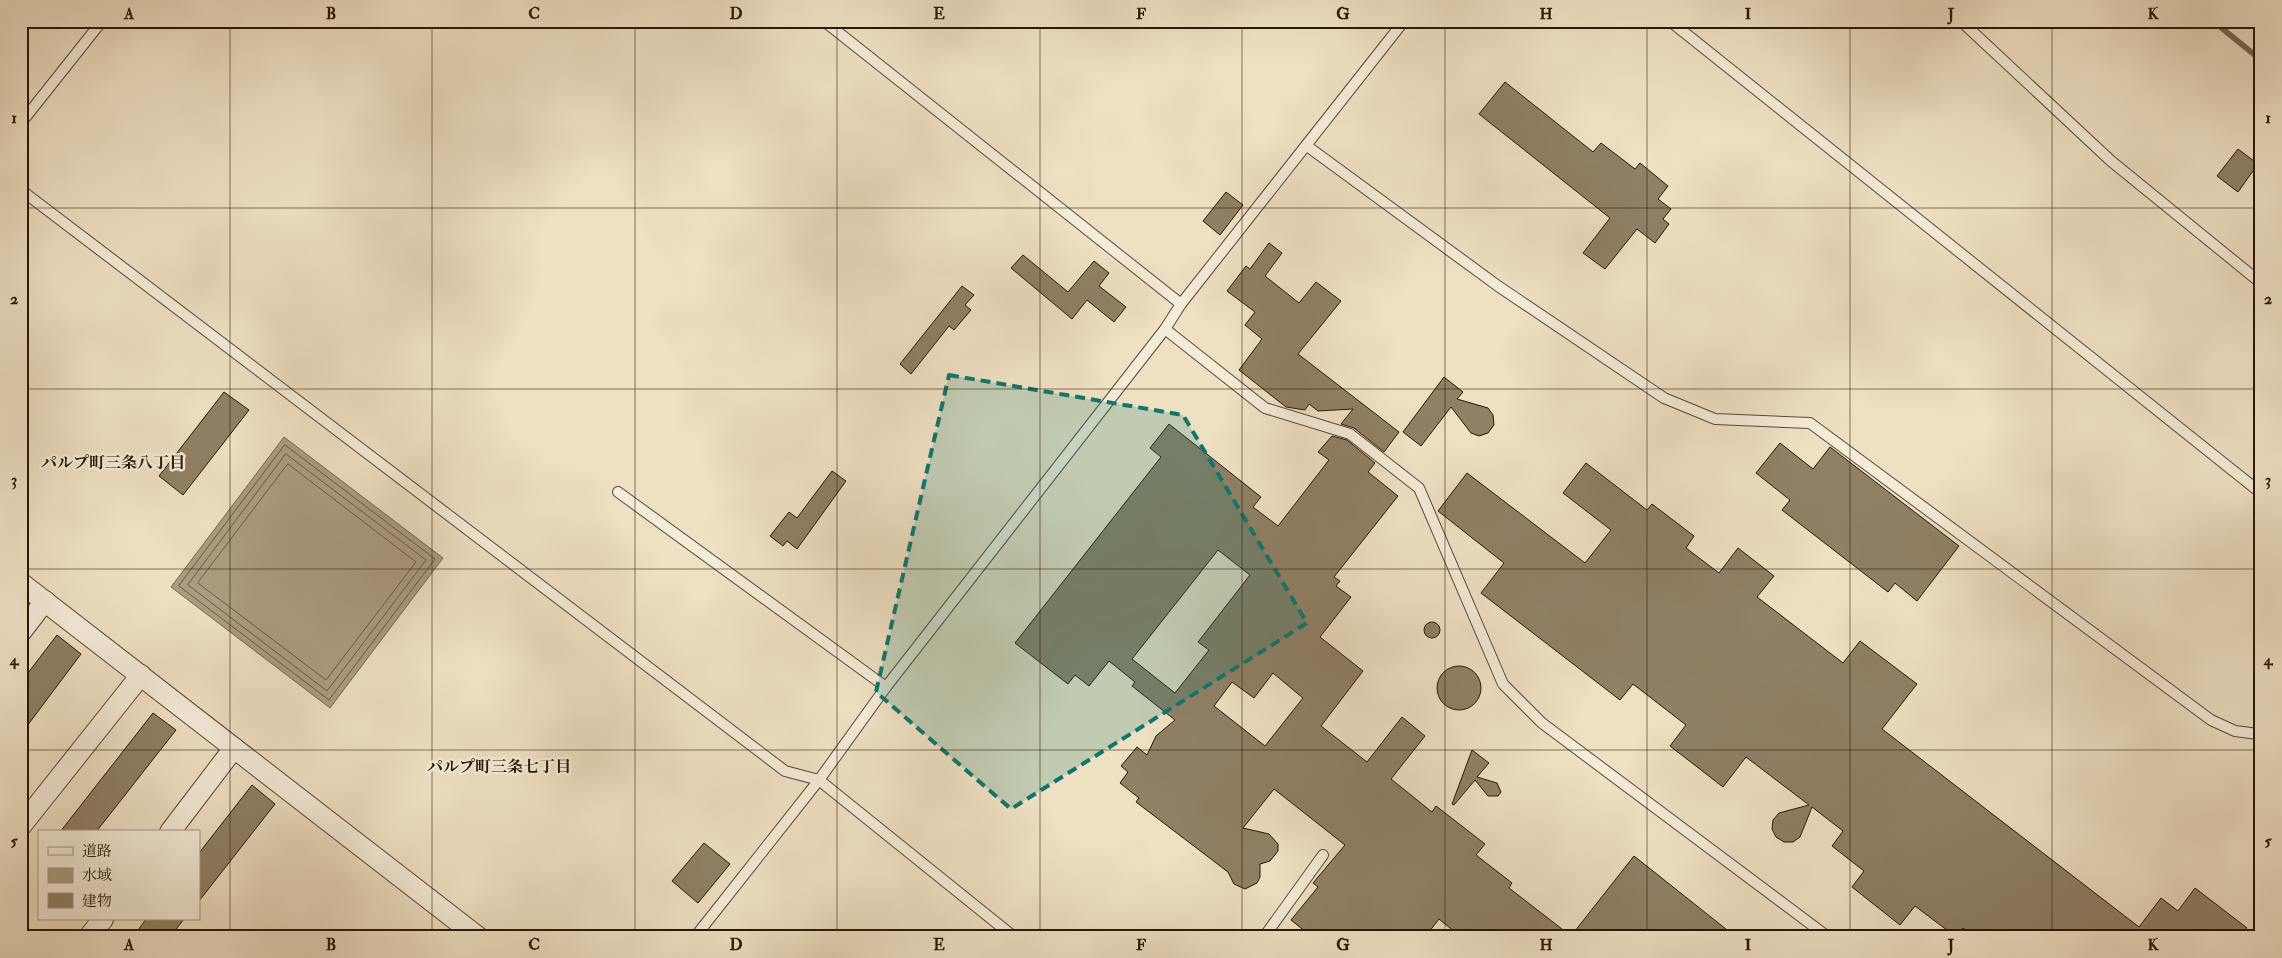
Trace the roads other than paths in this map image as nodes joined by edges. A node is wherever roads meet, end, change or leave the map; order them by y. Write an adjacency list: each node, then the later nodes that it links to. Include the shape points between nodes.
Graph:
1 (102, 21): 6 (lane)
2 (824, 21): 10 (lane)
3 (1404, 21): 7 (lane)
4 (1670, 21): 13 (lane)
5 (1961, 21): 9 (lane, via 2111,161)
6 (21, 123)
7 (1307, 146): 10 (lane); 19 (lane, via 1498,286 1664,398 1716,419 1810,423 2211,720 2235,731)
8 (21, 190): 21 (lane, via 785,771)
9 (2261, 283)
10 (1181, 304): 11 (lane)
11 (1165, 329): 18 (lane); 31 (lane, via 1265,408 1350,434 1419,488 1503,684 1542,724)
12 (618, 492): 18 (lane)
13 (2261, 493)
14 (21, 583): 15 (street)
15 (45, 601): 16 (street); 17 (street)
16 (21, 632)
17 (141, 675): 20 (street); 22 (street)
18 (886, 687): 21 (lane)
19 (2261, 732)
20 (234, 748): 23 (street); 28 (street)
21 (818, 780): 29 (lane); 30 (lane)
22 (21, 826)
23 (172, 830)
24 (1323, 854): 26 (lane)
25 (102, 920): 27 (street)
26 (1265, 936)
27 (89, 937)
28 (478, 937)
29 (695, 937)
30 (1014, 937)
31 (1828, 937)

